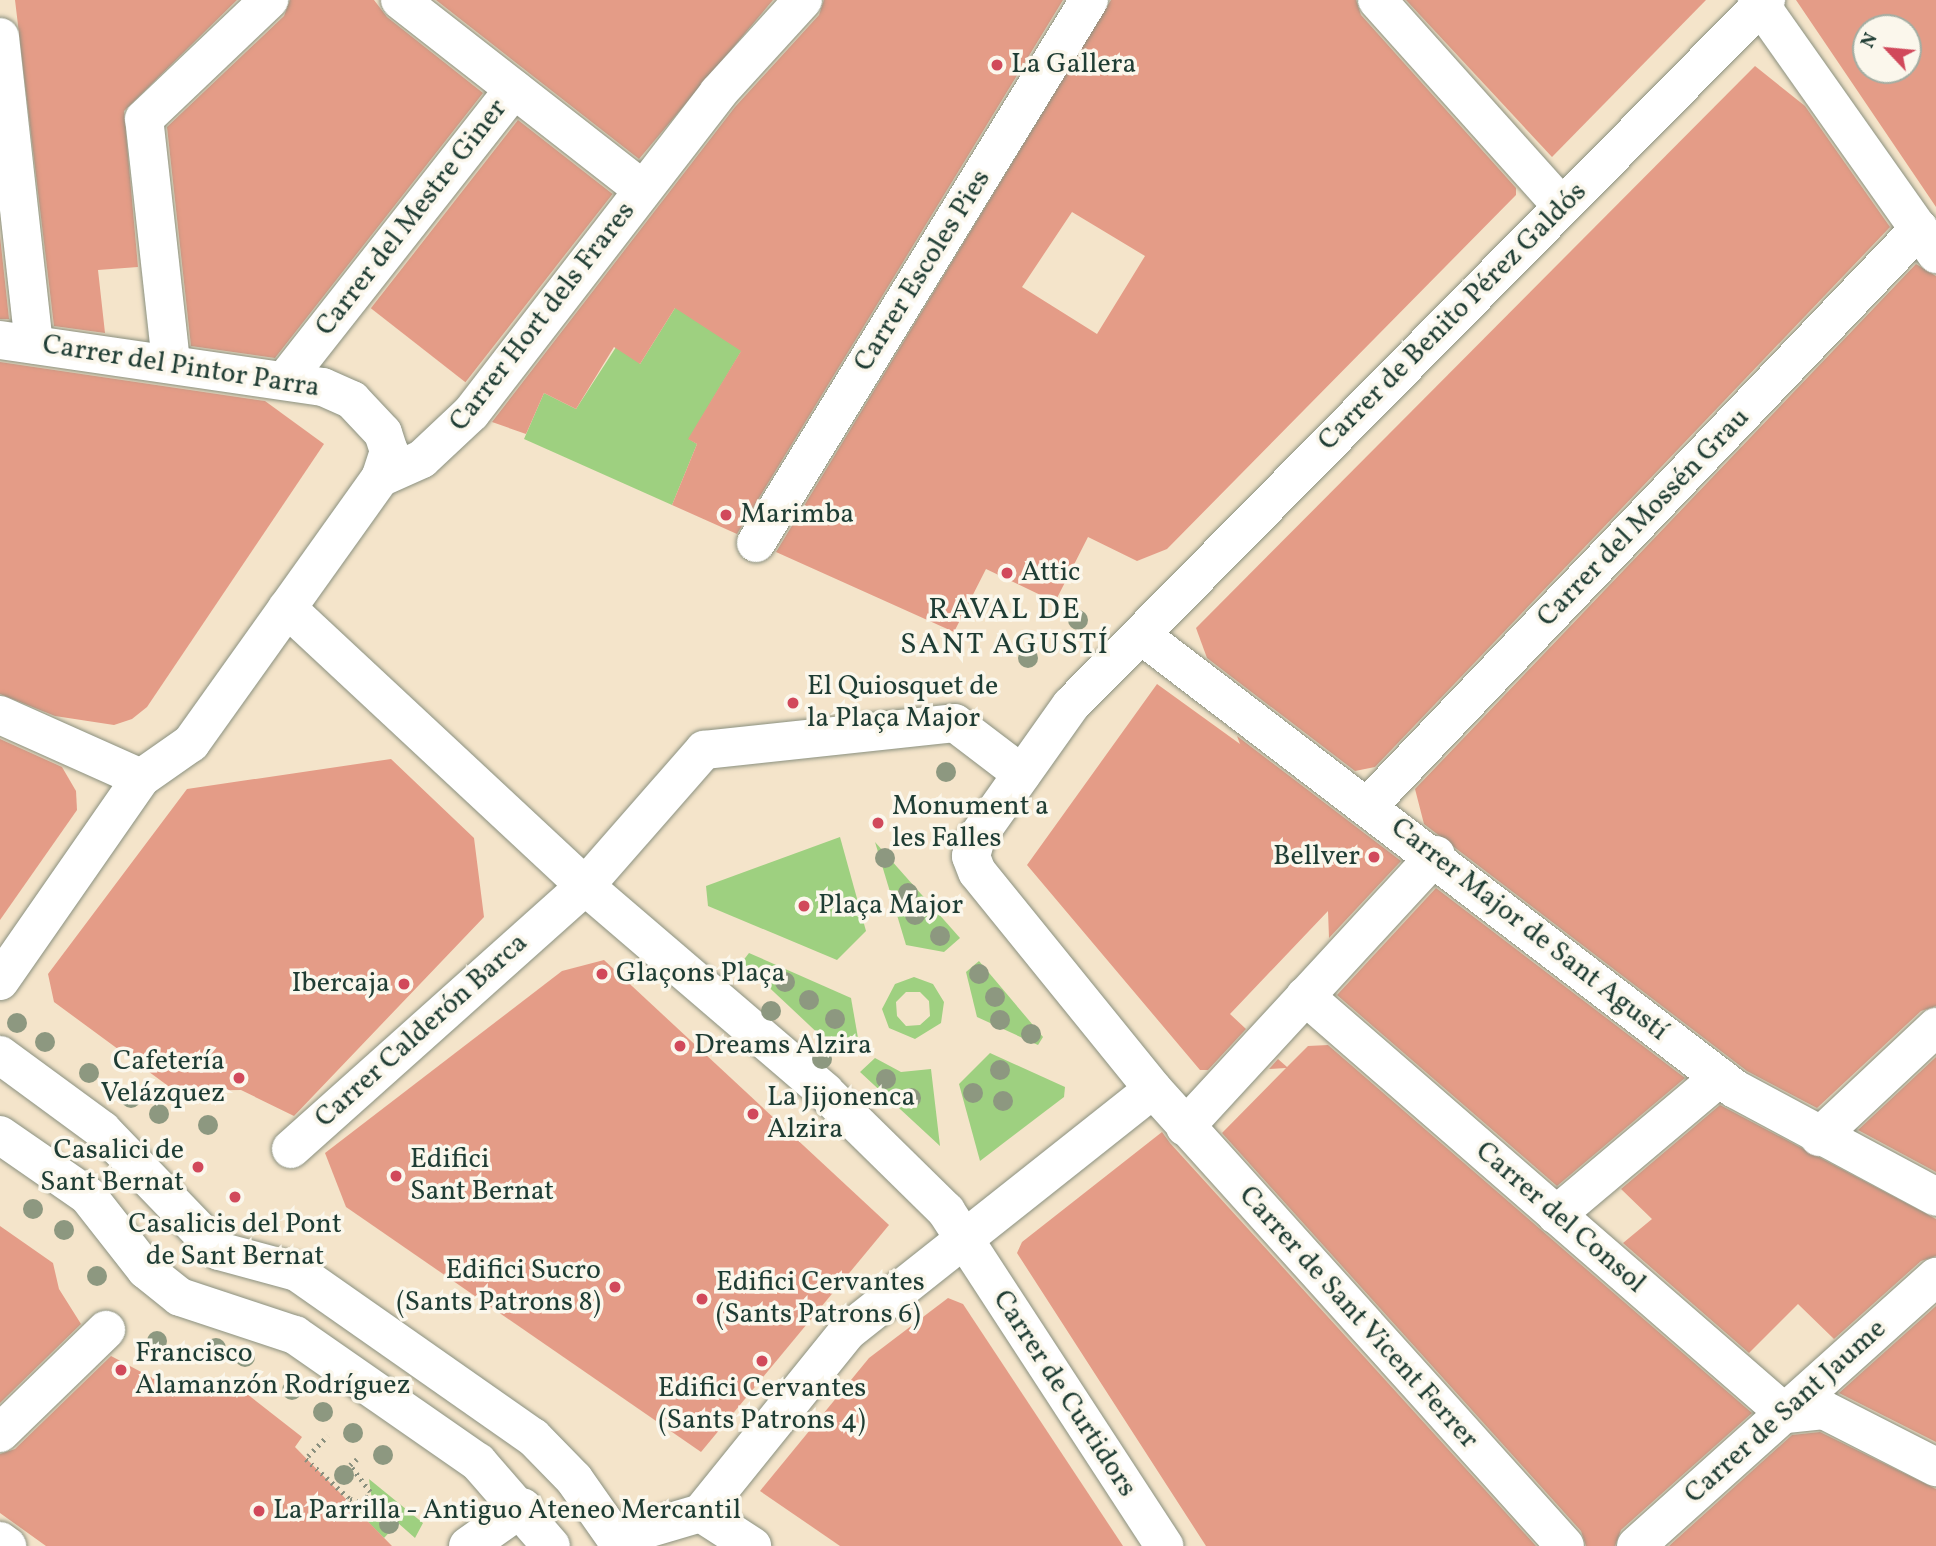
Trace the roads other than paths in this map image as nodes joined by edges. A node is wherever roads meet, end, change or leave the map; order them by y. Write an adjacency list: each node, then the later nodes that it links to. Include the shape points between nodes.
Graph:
1 (270, 0): 13 (street, via 144,119)
2 (400, 0): 8 (street)
3 (803, 0): 9 (street, Carrer Hort dels Frares, via 718,93)
4 (1089, 0): 16 (street, Carrer Escoles Pies)
5 (1377, 0): 10 (street)
6 (1761, 2): 10 (street, Carrer de Benito Pérez Galdós); 11 (street)
7 (0, 37): 12 (street)
8 (514, 89): 9 (street); 14 (street, Carrer del Mestre Giner)
9 (643, 190): 15 (street, Carrer Hort dels Frares, via 450,436 422,459)
10 (1562, 206): 18 (street, Carrer de Benito Pérez Galdós)
11 (1927, 241): 22 (street, Carrer del Mossén Grau)
12 (17, 342): 13 (street, Carrer del Pintor Parra)
13 (171, 362): 14 (street, Carrer del Pintor Parra)
14 (285, 380): 15 (street, Carrer del Pintor Parra, via 332,390 370,417 389,451)
15 (380, 478): 17 (street, Carrer Hort dels Frares)
16 (756, 543)
17 (286, 608): 21 (street, Carrer Hort dels Frares, via 191,743); 24 (street, Carrer de Curtidors)
18 (1141, 635): 20 (street, via 1071,705); 22 (street, Carrer Major de Sant Agustí)
19 (0, 715): 21 (street)
20 (1022, 774): 24 (street, Carrer Calderón Barca, via 955,723 704,750); 30 (street, via 976,839 971,856 977,872)
21 (141, 778): 25 (street)
22 (1368, 806): 23 (street, Carrer Major de Sant Agustí)
23 (1436, 855): 26 (street); 29 (street, Carrer Major de Sant Agustí)
24 (586, 886): 34 (street, Carrer Calderón Barca); 37 (street, Carrer de Curtidors, via 825,1092 946,1211)
25 (0, 981)
26 (1305, 996): 31 (street); 36 (street, Carrer del Consol)
27 (1936, 1027): 33 (street)
28 (0, 1055): 46 (street, via 102,1130 219,1251 297,1272 533,1437 574,1479)
29 (1720, 1077): 33 (street, Carrer Major de Sant Agustí); 36 (street)
30 (1153, 1089): 31 (street, Carrer de Sant Vicent Ferrer); 37 (street)
31 (1185, 1127): 52 (street, Carrer de Sant Vicent Ferrer)
32 (0, 1135): 43 (street, via 88,1196 146,1270 180,1297 295,1335 478,1462)
33 (1819, 1136): 35 (street, Carrer Major de Sant Agustí)
34 (291, 1149)
35 (1936, 1197)
36 (1556, 1215): 40 (street, Carrer del Consol)
37 (965, 1241): 44 (street, via 821,1357); 51 (street, Carrer de Curtidors)
38 (1936, 1277): 40 (street, Carrer de Sant Jaume)
39 (106, 1330): 41 (street)
40 (1786, 1415): 42 (street, via 1824,1410); 53 (street, Carrer de Sant Jaume)
41 (0, 1433)
42 (1936, 1467)
43 (523, 1507): 48 (street); 49 (street)
44 (701, 1513): 46 (street); 50 (street)
45 (0, 1541): 47 (street)
46 (619, 1542)
47 (7, 1546)
48 (468, 1546)
49 (551, 1546)
50 (752, 1546)
51 (1164, 1546)
52 (1565, 1546)
53 (1636, 1546)

